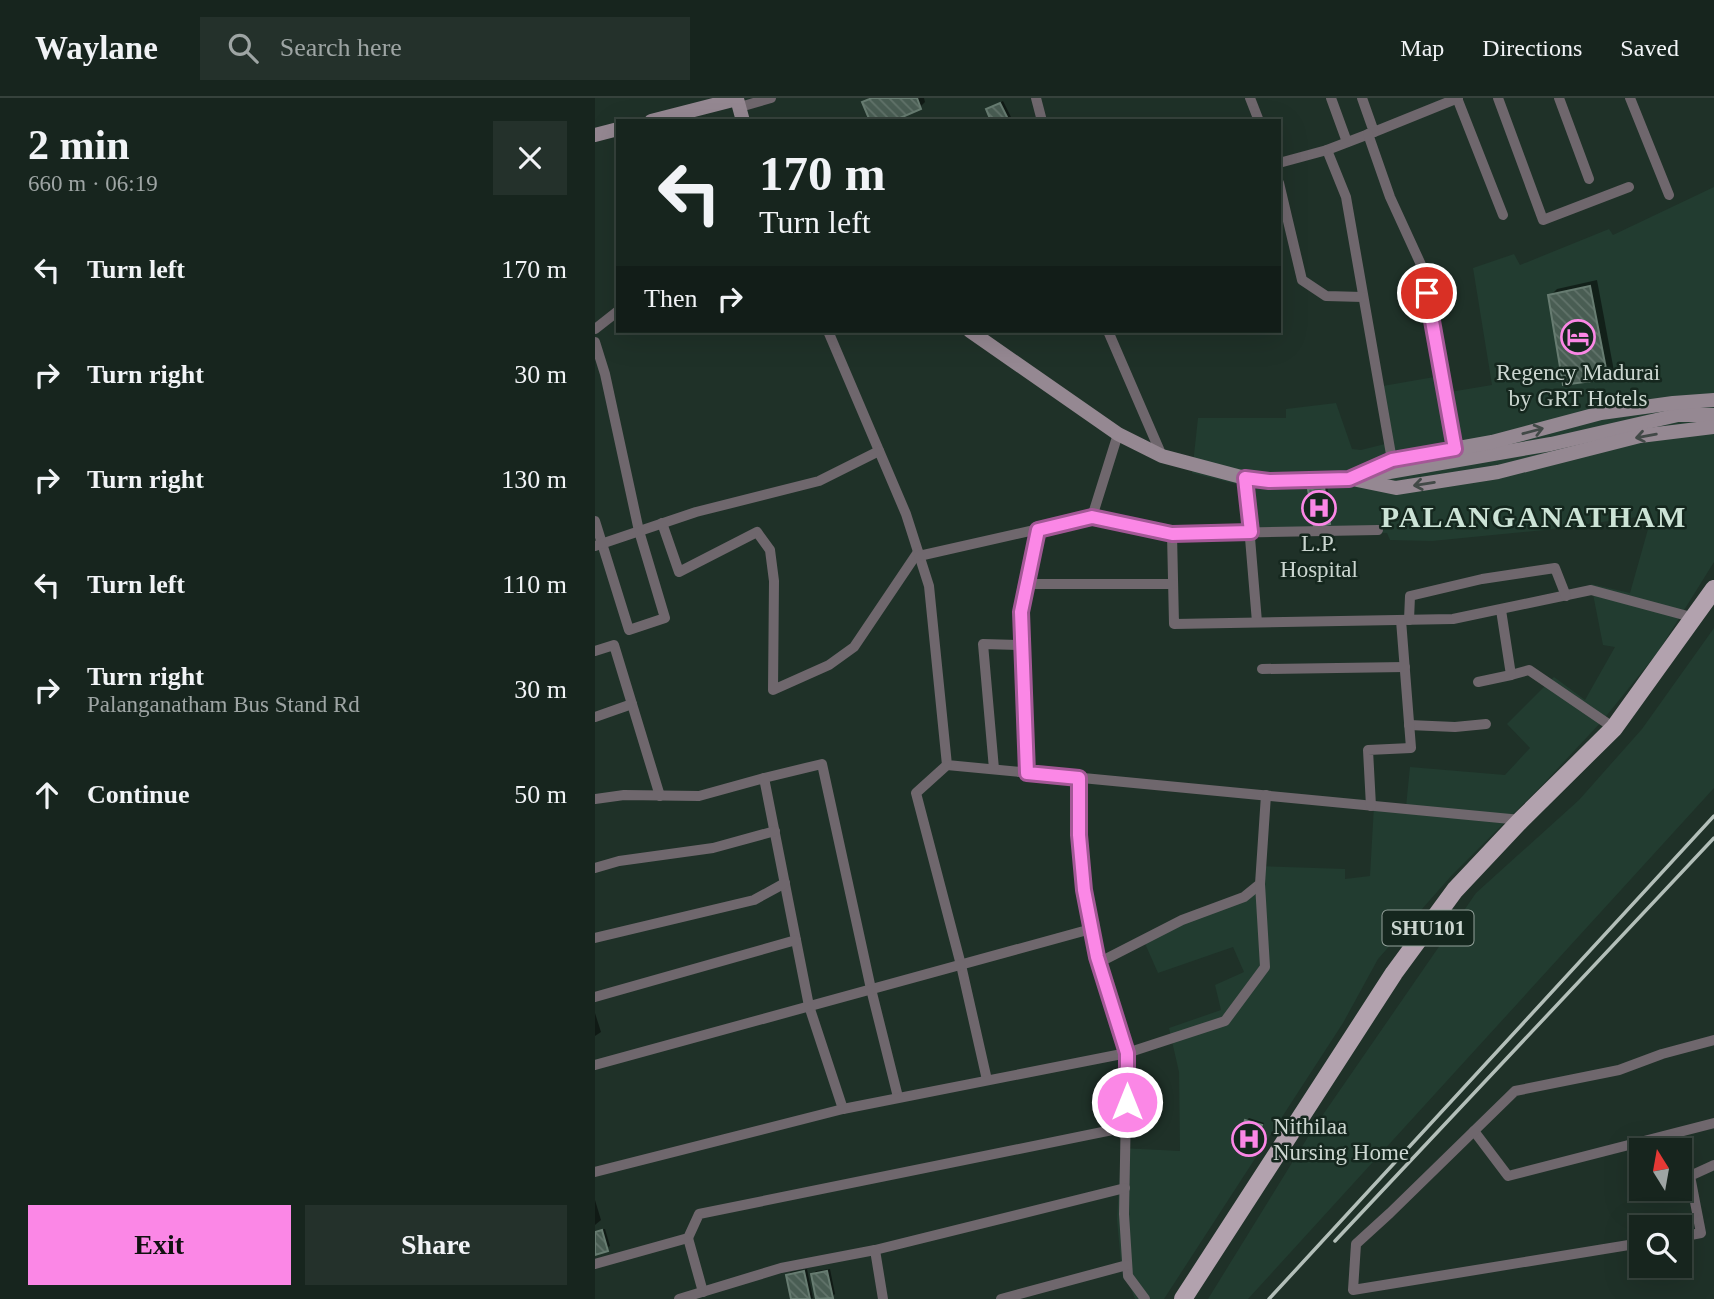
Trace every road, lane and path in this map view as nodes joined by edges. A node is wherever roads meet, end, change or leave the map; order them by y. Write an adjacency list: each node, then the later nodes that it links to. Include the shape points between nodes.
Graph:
1 (771, 98): 10 (street)
2 (1036, 98): 12 (street)
3 (1250, 98): 13 (street)
4 (1331, 98): 17 (street)
5 (1361, 98): 15 (street)
6 (1498, 98): 21 (street, via 1543,220)
7 (1559, 98): 20 (street)
8 (1630, 98): 23 (street)
9 (1453, 99): 15 (street); 24 (street)
10 (736, 107): 11 (street)
11 (663, 119)
12 (1041, 119)
13 (1258, 119)
14 (616, 130): 16 (street)
15 (1371, 133): 17 (street); 36 (street, via 1390,197 1423,270)
16 (595, 135)
17 (1347, 142): 18 (street)
18 (1327, 150): 19 (street); 25 (street, via 1346,198)
19 (1281, 162)
20 (1589, 179)
21 (1629, 187)
22 (1281, 191): 25 (street, via 1302,280 1326,296)
23 (1669, 195)
24 (1503, 215)
25 (1363, 297): 39 (street)
26 (616, 313): 27 (street)
27 (595, 329)
28 (829, 333): 37 (street)
29 (973, 333): 35 (street)
30 (1109, 333): 38 (street)
31 (595, 342): 47 (street)
32 (1714, 400): 36 (street, one-way to 32, via 1601,413)
33 (1714, 415): 41 (street, via 1678,415 1551,444)
34 (1714, 427): 41 (street, one-way to 41, via 1640,436 1498,472 1397,488)
35 (1118, 434): 38 (street); 42 (street)
36 (1455, 449): 39 (street)
37 (879, 451): 44 (street, via 819,481); 51 (street)
38 (1162, 456): 40 (street)
39 (1392, 460): 41 (street)
40 (1245, 478): 41 (street); 48 (street)
41 (1349, 479)
42 (1092, 517): 45 (street); 49 (street)
43 (595, 521): 50 (street)
44 (663, 523): 47 (street); 51 (street, via 679,572 757,532 770,550 773,690 829,665 854,647)
45 (1038, 530): 51 (street); 52 (street)
46 (1378, 530): 48 (street)
47 (639, 531): 50 (street); 50 (street, via 665,618 629,630)
48 (1251, 532): 49 (street); 59 (street)
49 (1172, 534): 53 (street)
50 (599, 545)
51 (919, 554): 71 (street, via 929,586)
52 (1026, 584): 53 (street); 60 (street)
53 (1173, 584): 59 (street, via 1174,624)
54 (1714, 589): 57 (main road, SHU101)
55 (1566, 596): 56 (street); 57 (street, via 1591,590); 58 (street, via 1555,568 1410,596)
56 (1500, 610): 58 (street, via 1453,619); 64 (street)
57 (1695, 618): 70 (main road, SHU101)
58 (1405, 620): 59 (street); 62 (street)
59 (1257, 622)
60 (1022, 645): 72 (street, via 983,644); 73 (street)
61 (595, 651): 66 (street, via 614,645)
62 (1405, 667): 63 (street); 69 (street)
63 (1262, 669)
64 (1511, 675): 65 (street); 70 (street, via 1529,670)
65 (1478, 682)
66 (632, 704): 67 (street); 77 (street)
67 (595, 717)
68 (1486, 723): 69 (street)
69 (1409, 725): 79 (street, via 1411,748 1368,750)
70 (1613, 728): 80 (main road, SHU101)
71 (947, 765): 72 (street); 89 (street, via 916,793)
72 (994, 769): 73 (street)
73 (1027, 773): 75 (street)
74 (764, 778): 77 (street, via 699,796); 81 (street); 90 (street, via 822,764)
75 (1079, 778): 76 (street); 85 (street, via 1079,835)
76 (1266, 795): 79 (street); 84 (street)
77 (660, 796): 78 (street)
78 (595, 799)
79 (1371, 806): 80 (street)
80 (1521, 820): 118 (main road, SHU101, via 1455,890 1394,973)
81 (775, 831): 82 (street, via 713,848); 83 (street)
82 (595, 868)
83 (785, 883): 86 (street, via 754,900); 87 (street)
84 (1260, 884): 88 (street, via 1244,897 1182,920); 94 (street, via 1265,967 1225,1021)
85 (1091, 929): 88 (street); 89 (street)
86 (595, 938)
87 (796, 940): 91 (street); 92 (street)
88 (1098, 963): 94 (street)
89 (961, 965): 90 (street); 96 (street)
90 (871, 989): 92 (street); 97 (street)
91 (595, 997)
92 (809, 1006): 95 (street); 98 (street)
93 (1714, 1040): 101 (street, via 1619,1070 1515,1091)
94 (1127, 1053): 96 (street); 100 (street)
95 (595, 1065)
96 (987, 1080): 97 (street)
97 (898, 1097): 98 (street)
98 (843, 1109): 103 (street)
99 (1714, 1123): 101 (street, via 1508,1176)
100 (1127, 1127): 104 (street); 108 (street, via 699,1214)
101 (1474, 1131): 109 (street, via 1356,1244 1353,1290)
102 (1714, 1166): 105 (street, via 1690,1175)
103 (595, 1172)
104 (1125, 1188): 110 (street); 112 (street)
105 (1701, 1233): 106 (street); 107 (street)
106 (1714, 1233)
107 (1692, 1235)
108 (688, 1238): 111 (street); 113 (street)
109 (1629, 1245)
110 (875, 1250): 113 (street, via 781,1268); 115 (street)
111 (595, 1264)
112 (1127, 1265): 116 (street); 117 (street, via 1128,1276)
113 (703, 1292): 114 (street)
114 (679, 1299)
115 (883, 1299)
116 (1001, 1299)
117 (1145, 1299)
118 (1183, 1299)

